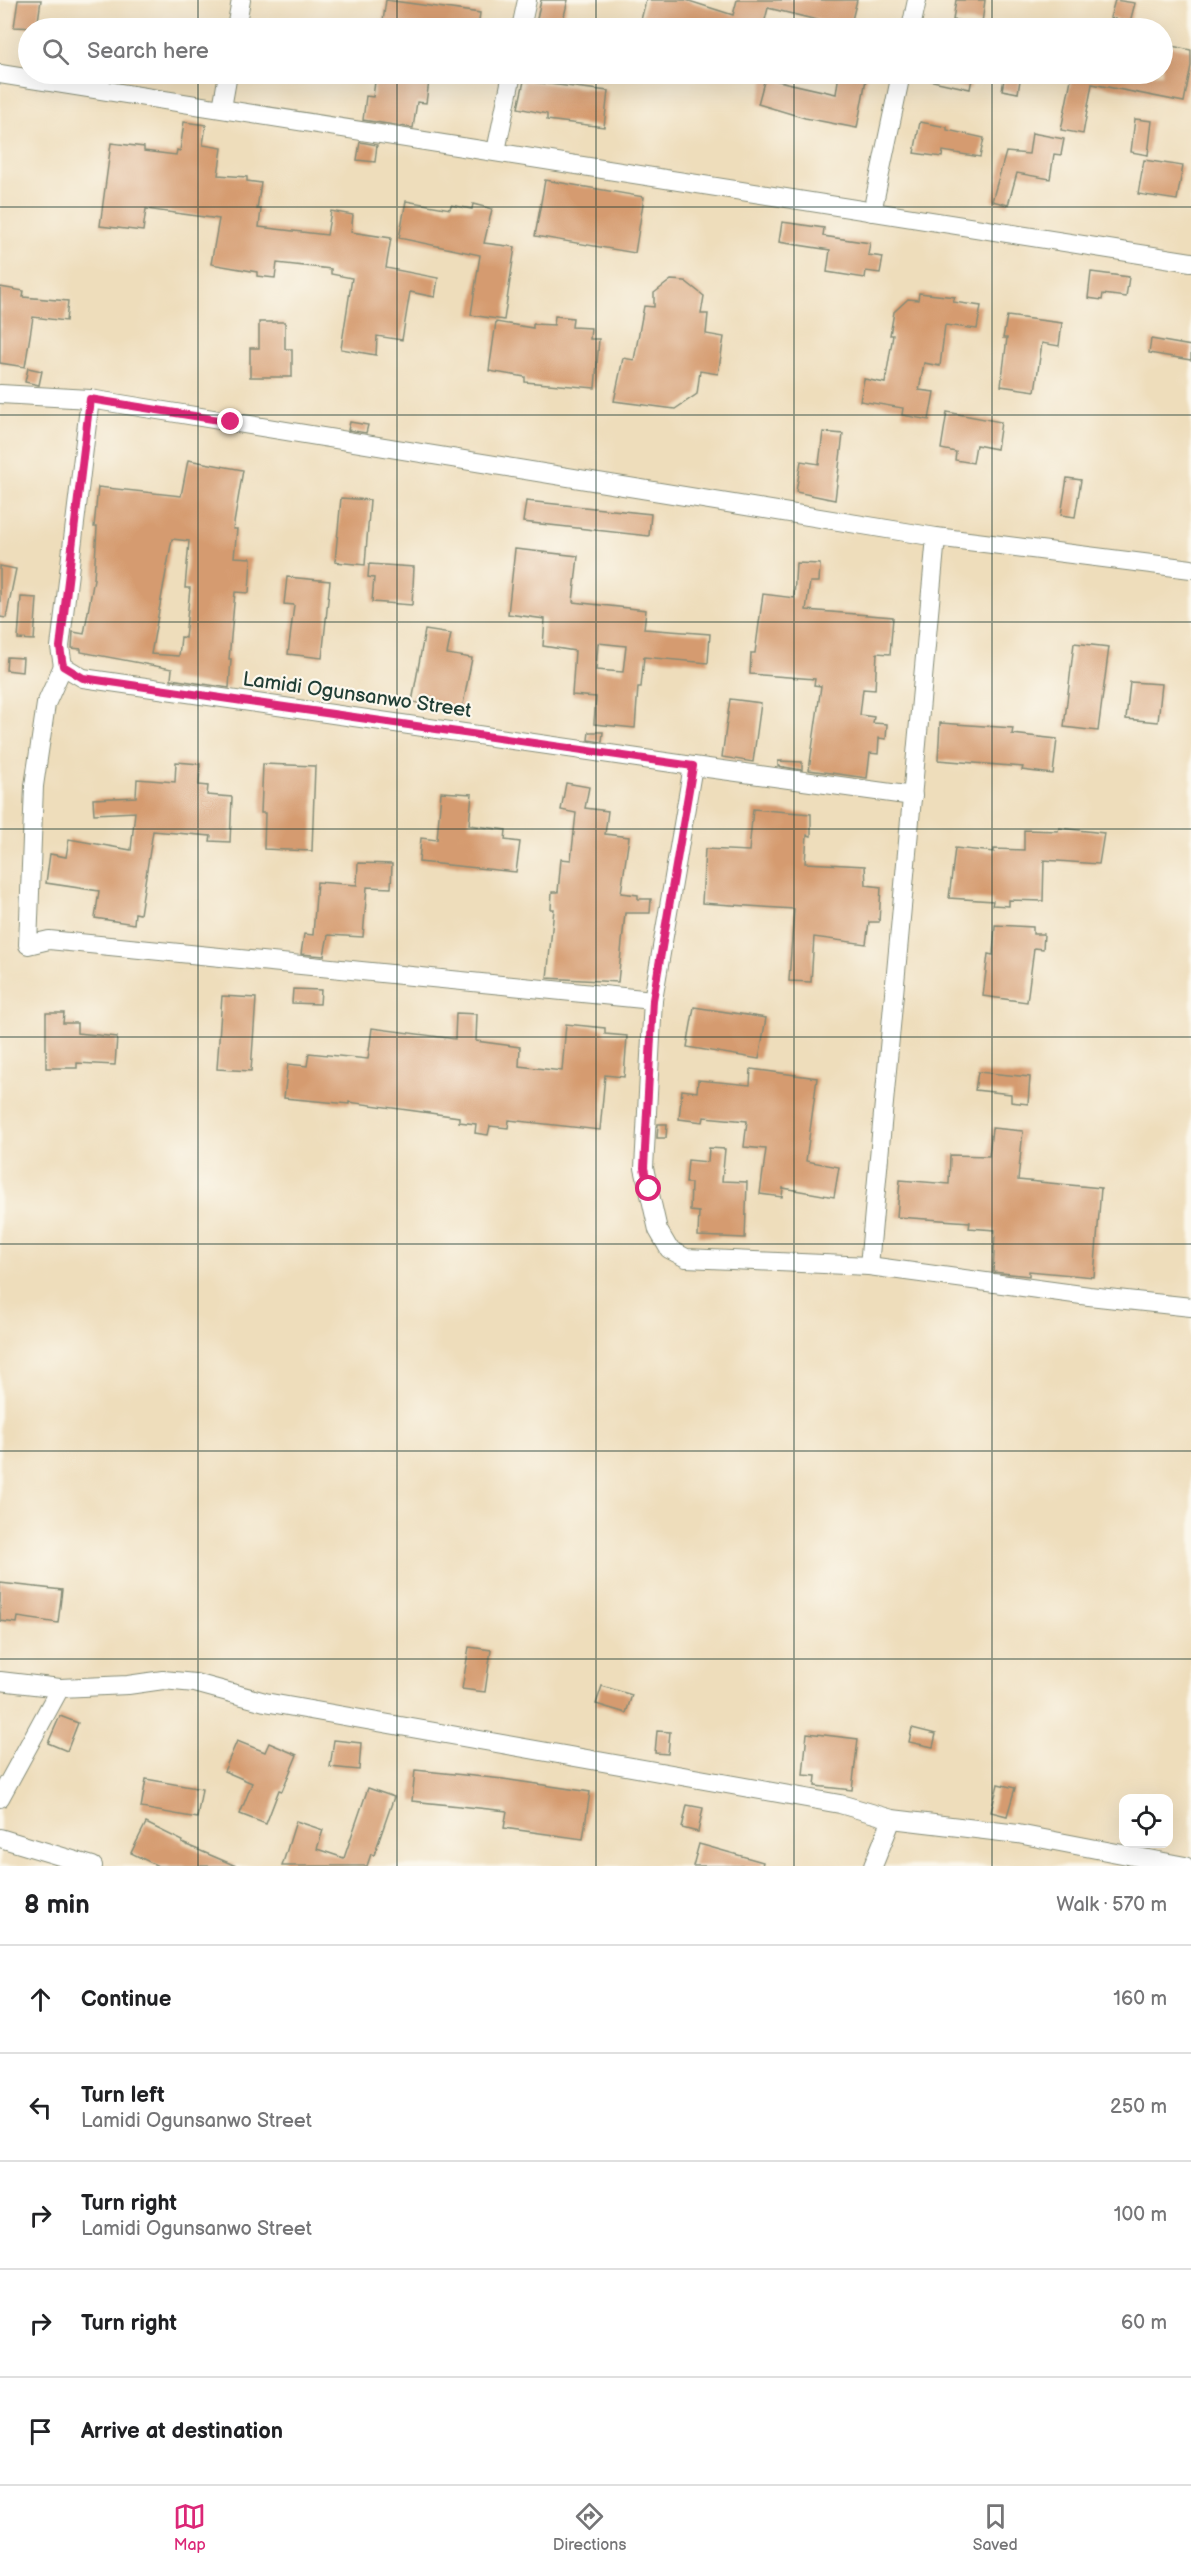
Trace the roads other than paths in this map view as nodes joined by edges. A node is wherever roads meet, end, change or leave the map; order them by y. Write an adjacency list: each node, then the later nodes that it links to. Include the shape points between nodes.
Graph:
1 (241, 0): 4 (street)
2 (527, 0): 5 (street)
3 (917, 0): 6 (street)
4 (238, 18)
5 (523, 18)
6 (913, 18)
7 (0, 74): 8 (street)
8 (18, 77)
9 (65, 84): 13 (street)
10 (226, 84): 13 (street)
11 (510, 84): 14 (street)
12 (899, 84): 15 (street)
13 (222, 108): 14 (street)
14 (496, 151): 15 (street)
15 (872, 212): 16 (street)
16 (1191, 262)
17 (0, 394): 18 (street)
18 (90, 399): 19 (street); 21 (street, via 60,647)
19 (936, 537): 20 (street); 23 (street)
20 (1191, 569)
21 (63, 666): 22 (street, Lamidi Ogunsanwo Street, via 83,678); 24 (street, via 46,704 34,786 28,945 49,940)
22 (693, 766): 23 (street, Lamidi Ogunsanwo Street); 24 (street)
23 (914, 796): 25 (street)
24 (653, 1000): 25 (street, via 644,1168 658,1230 669,1249 686,1258)
25 (869, 1266): 26 (street)
26 (1191, 1307)
27 (0, 1681): 28 (street)
28 (60, 1688): 29 (street); 30 (street, via 163,1680 195,1683 265,1701 840,1804)
29 (0, 1798)
30 (892, 1819): 33 (street); 34 (street, via 1018,1834)
31 (0, 1838): 32 (street)
32 (93, 1866)
33 (873, 1866)
34 (1185, 1866)

